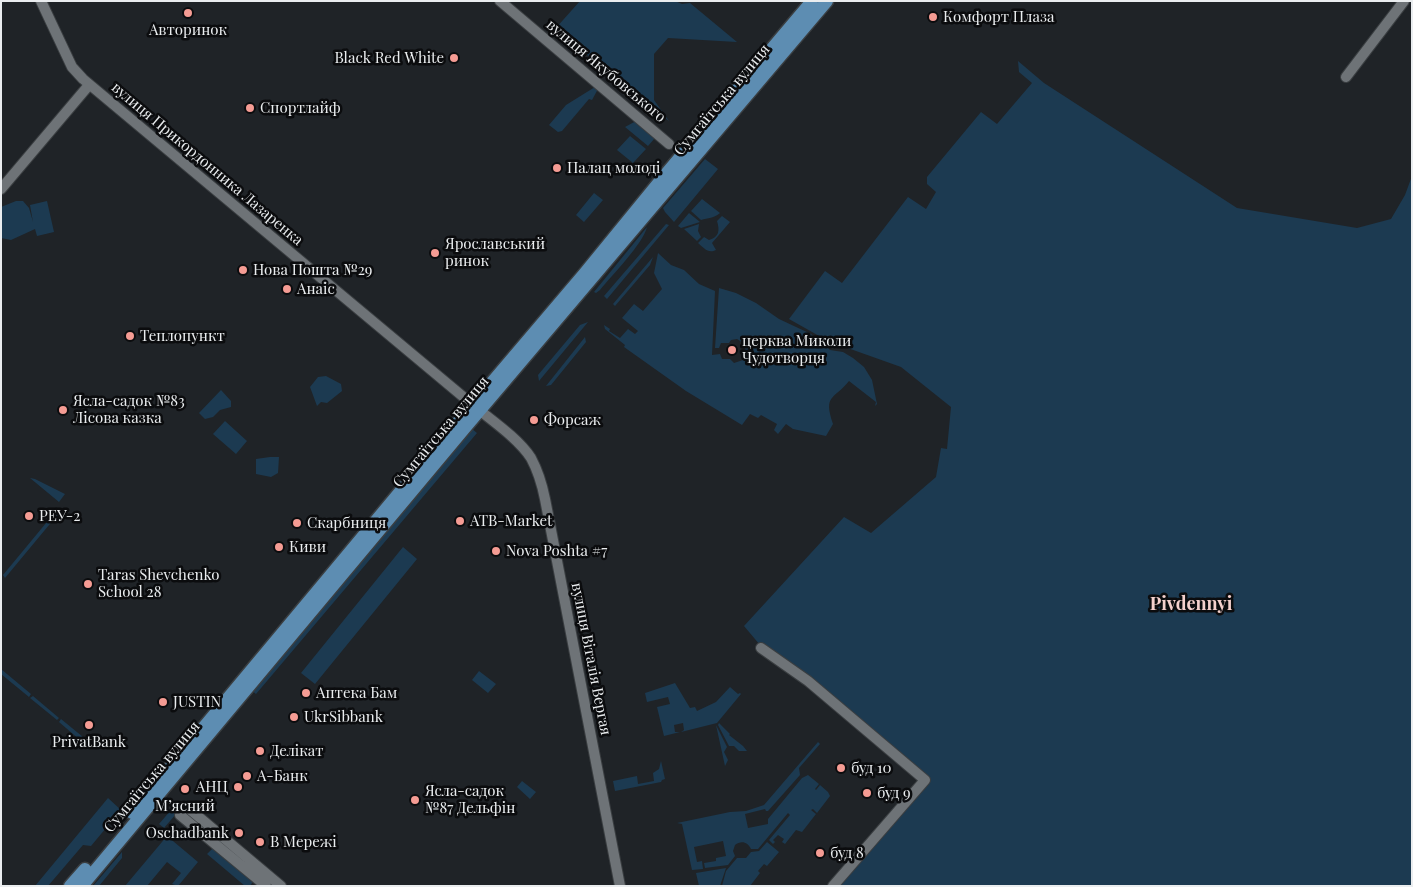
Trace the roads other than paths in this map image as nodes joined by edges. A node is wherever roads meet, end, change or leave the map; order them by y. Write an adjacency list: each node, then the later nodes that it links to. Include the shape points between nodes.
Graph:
1 (41, 1): 7 (street, вулиця Прикордонника Лазаренка, via 72,67)
2 (500, 1): 8 (street, вулиця Якубовського)
3 (812, 1): 10 (main road, Сумгаїтська вулиця)
4 (828, 1): 10 (main road, Сумгаїтська вулиця, via 653,208)
5 (1404, 1): 6 (street)
6 (1346, 77)
7 (89, 85): 9 (street); 10 (street, вулиця Прикордонника Лазаренка)
8 (669, 144)
9 (1, 189)
10 (476, 408): 12 (main road, Сумгаїтська вулиця); 13 (main road, Сумгаїтська вулиця); 16 (street, вулиця Віталія Вергая, via 525,451 540,477)
11 (760, 648): 17 (street, via 808,681 925,780)
12 (70, 886)
13 (82, 886)
14 (266, 886): 15 (street, via 184,811)
15 (282, 886)
16 (620, 886)
17 (833, 886)

